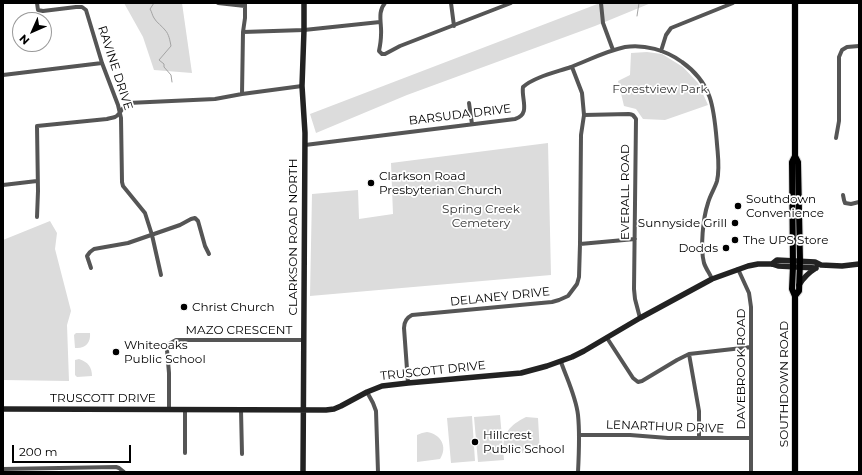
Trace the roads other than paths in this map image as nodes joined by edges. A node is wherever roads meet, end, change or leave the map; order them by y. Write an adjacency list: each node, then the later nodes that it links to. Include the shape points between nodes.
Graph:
1 (37, 3): 18 (street, RAVINE DRIVE, via 38,10 43,11 76,7 86,10)
2 (218, 3): 10 (street)
3 (304, 3): 13 (street, CLARKSON ROAD NORTH)
4 (385, 3): 11 (street, via 381,7)
5 (452, 3): 12 (street)
6 (510, 3): 12 (street)
7 (601, 3): 16 (street, via 603,23)
8 (734, 3): 17 (street, via 671,28)
9 (795, 3): 29 (main road, SOUTHDOWN ROAD)
10 (245, 4): 14 (street)
11 (380, 22): 12 (street, via 382,54); 13 (street)
12 (454, 26)
13 (304, 30): 14 (street); 21 (street, CLARKSON ROAD NORTH)
14 (243, 32): 22 (street)
15 (859, 46): 27 (street, via 842,50 839,57 839,121)
16 (613, 50): 17 (street, BARSUDA DRIVE, via 640,46); 19 (street, BARSUDA DRIVE)
17 (661, 51): 46 (street, BARSUDA DRIVE, via 676,58 696,74 707,90 713,107 718,169 708,202 702,246 704,263)
18 (102, 63): 20 (street); 24 (street, RAVINE DRIVE)
19 (572, 66): 25 (street, DELANEY DRIVE, via 582,93); 26 (street, BARSUDA DRIVE, via 527,83 523,92 525,111 519,118)
20 (3, 75)
21 (302, 86): 22 (street); 28 (street, CLARKSON ROAD NORTH)
22 (242, 94): 24 (street, via 215,99 128,103)
23 (469, 103): 26 (street)
24 (120, 113): 30 (street, via 107,119 37,126); 35 (street, RAVINE DRIVE, via 123,186 145,213)
25 (584, 115): 36 (street, EVERALL ROAD, via 632,114 636,119); 37 (street, DELANEY DRIVE, via 581,135)
26 (472, 124): 28 (street, BARSUDA DRIVE)
27 (836, 138)
28 (305, 145): 51 (street, CLARKSON ROAD NORTH)
29 (794, 156): 39 (main road, SOUTHDOWN ROAD); 40 (main road, SOUTHDOWN ROAD, via 798,162)
30 (37, 181): 31 (street); 34 (street)
31 (3, 185)
32 (843, 195): 33 (street, via 845,203)
33 (859, 202)
34 (37, 217)
35 (152, 235): 38 (street, via 195,218); 43 (street, via 128,243 94,249 87,256); 45 (street, RAVINE DRIVE)
36 (635, 239): 37 (street); 49 (street, EVERALL ROAD, via 634,289)
37 (580, 244): 55 (street, DELANEY DRIVE, via 577,284 568,296 559,300 409,317 404,322)
38 (209, 254)
39 (793, 264): 40 (street, TRUSCOTT DRIVE); 44 (street, TRUSCOTT DRIVE, via 758,264); 48 (main road, SOUTHDOWN ROAD, via 792,289)
40 (800, 264): 42 (street, TRUSCOTT DRIVE); 47 (main road, SOUTHDOWN ROAD)
41 (859, 264): 42 (street, TRUSCOTT DRIVE)
42 (818, 267): 47 (street, via 808,273)
43 (91, 268)
44 (738, 269): 46 (street, TRUSCOTT DRIVE); 52 (street, DAVEBROOK ROAD, via 751,299)
45 (161, 275)
46 (712, 279): 49 (street, TRUSCOTT DRIVE)
47 (799, 285): 48 (main road, SOUTHDOWN ROAD)
48 (795, 296): 74 (main road, SOUTHDOWN ROAD)
49 (640, 318): 50 (street, TRUSCOTT DRIVE)
50 (607, 338): 53 (street, via 638,382); 54 (street, TRUSCOTT DRIVE)
51 (304, 340): 58 (street, MAZO CRESCENT, via 172,341 167,350); 61 (street, CLARKSON ROAD NORTH)
52 (751, 347): 53 (street); 64 (street, DAVEBROOK ROAD)
53 (690, 354): 63 (street, via 699,411)
54 (561, 362): 55 (street, TRUSCOTT DRIVE, via 521,373); 62 (street, via 576,406)
55 (408, 382): 56 (street, TRUSCOTT DRIVE, via 382,386)
56 (367, 392): 61 (street, TRUSCOTT DRIVE, via 334,409); 71 (street, via 376,410)
57 (3, 409): 58 (street, TRUSCOTT DRIVE)
58 (168, 409): 59 (street, TRUSCOTT DRIVE)
59 (185, 410): 60 (street, TRUSCOTT DRIVE); 65 (street)
60 (241, 410): 61 (street, TRUSCOTT DRIVE); 66 (street)
61 (303, 410): 70 (street, CLARKSON ROAD NORTH)
62 (579, 435): 63 (street, LENARTHUR DRIVE); 72 (street)
63 (699, 438): 64 (street, LENARTHUR DRIVE)
64 (751, 438): 73 (street, DAVEBROOK ROAD)
65 (184, 454)
66 (242, 454)
67 (3, 469): 68 (street)
68 (42, 470): 69 (street, via 119,468)
69 (124, 472)
70 (303, 472)
71 (378, 472)
72 (578, 472)
73 (751, 472)
74 (795, 472)

